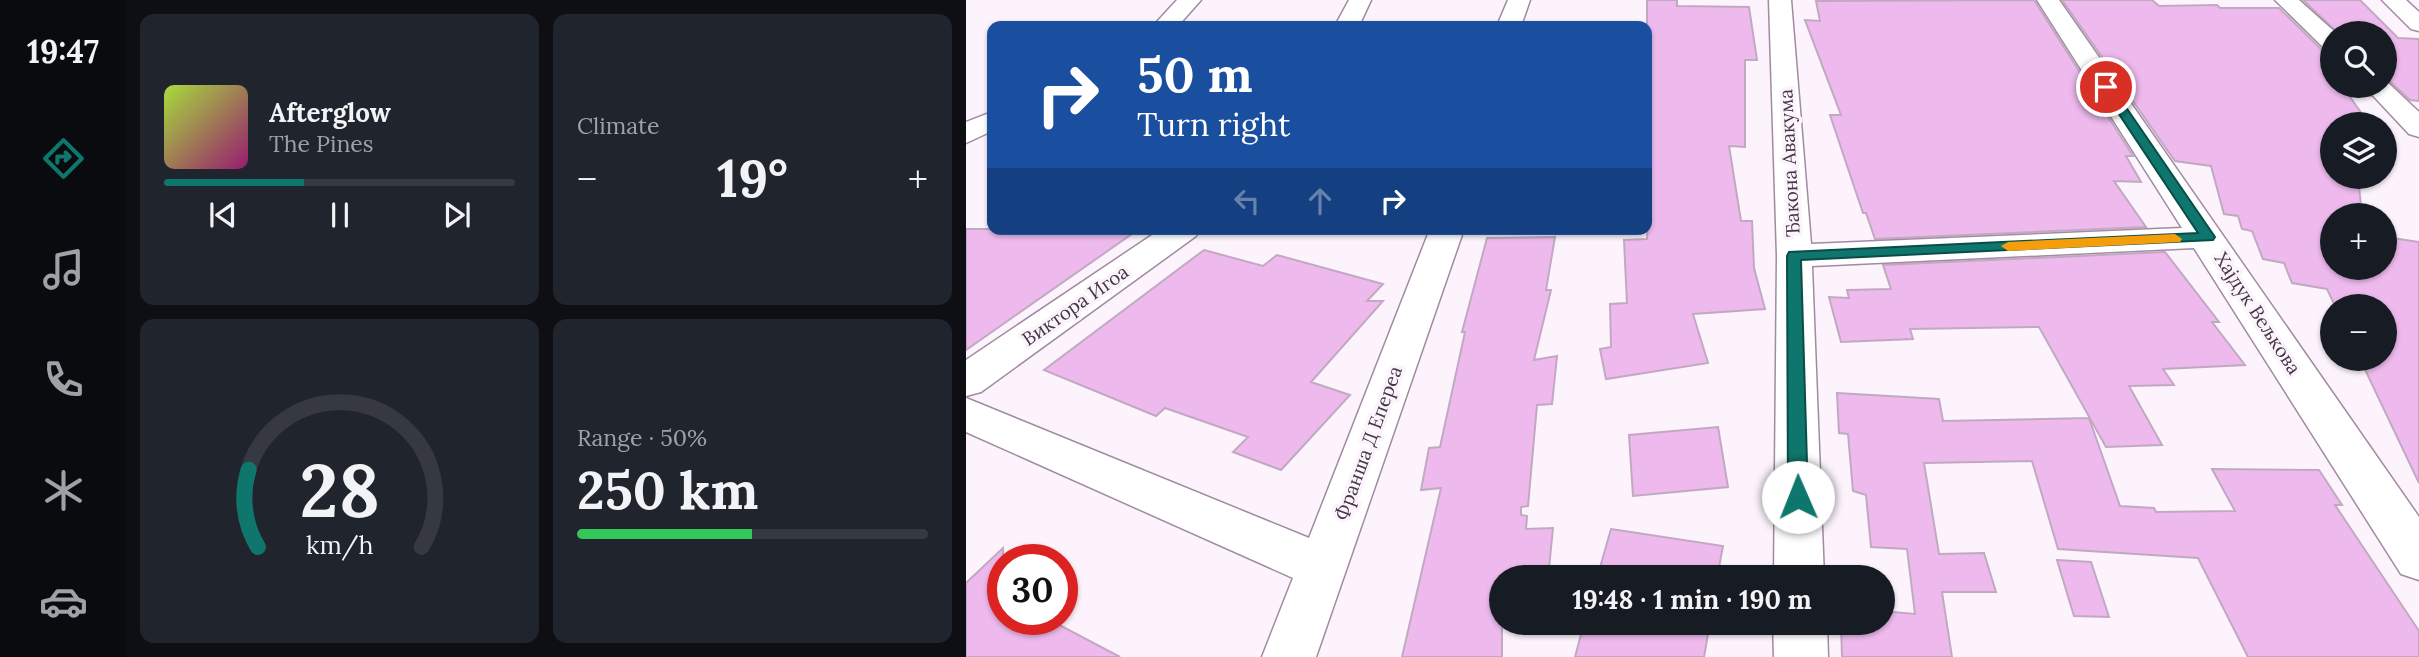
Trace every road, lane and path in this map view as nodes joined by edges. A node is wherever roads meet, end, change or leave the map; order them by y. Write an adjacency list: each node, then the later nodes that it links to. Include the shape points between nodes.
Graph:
1 (1190, 0): 8 (street)
2 (1360, 0): 9 (street)
3 (1519, 0): 10 (street)
4 (1780, 0): 18 (street, Ђакона Авакума)
5 (2048, 0): 17 (street, Хајдук Вељкова)
6 (2286, 0): 12 (street)
7 (2393, 0): 11 (street)
8 (1170, 21)
9 (1350, 21)
10 (1511, 21)
11 (2419, 24)
12 (2320, 31)
13 (2389, 98): 14 (street)
14 (2419, 128)
15 (1175, 235): 19 (street, Виктора Игоа)
16 (1437, 235): 23 (street, Франша Д Епереа)
17 (2208, 237): 18 (street); 21 (street, Хајдук Вељкова)
18 (1794, 256): 22 (street, Ђакона Авакума)
19 (966, 382)
20 (966, 414): 23 (street)
21 (2419, 558)
22 (1799, 565)
23 (1323, 567): 25 (street, Франша Д Епереа)
24 (1800, 635): 26 (street)
25 (1289, 657)
26 (1801, 657)

